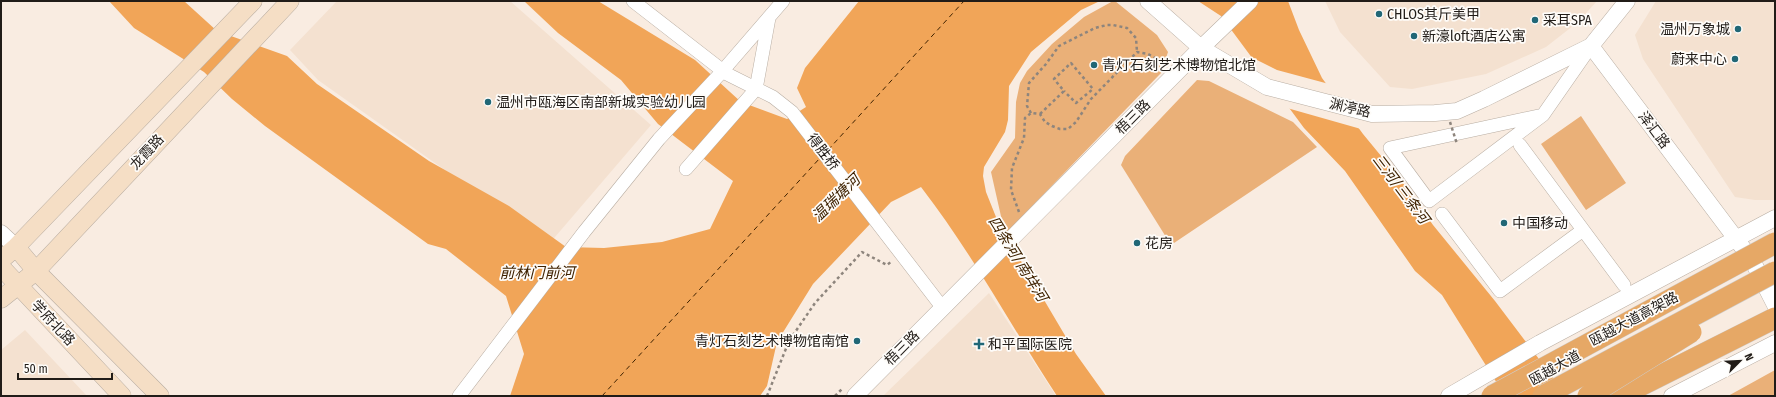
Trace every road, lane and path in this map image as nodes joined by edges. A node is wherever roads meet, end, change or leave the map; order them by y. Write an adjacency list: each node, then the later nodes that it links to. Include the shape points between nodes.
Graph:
1 (253, 1): 30 (main road, 龙霞路)
2 (290, 1): 36 (main road, 龙霞路)
3 (633, 1): 13 (street, 得胜桥)
4 (783, 1): 8 (street)
5 (1148, 1): 10 (street, 渊渟路)
6 (1250, 1): 10 (street, 梧三路)
7 (1627, 1): 9 (street)
8 (769, 17): 13 (street); 14 (street)
9 (1591, 46): 10 (street, 渊渟路, via 1457,110 1372,114 1266,87); 18 (street); 28 (street, 泽汇路)
10 (1201, 48): 12 (street, 梧三路)
11 (1137, 52): 12 (path, via 1148,54); 16 (path, via 1136,38 1127,28 1107,24 1059,46 1029,82 1028,106); 17 (path, via 1091,99 1076,122 1068,129 1052,126 1045,122)
12 (1178, 71): 25 (street, 梧三路)
13 (720, 73): 14 (street, 得胜桥); 48 (street, via 659,139 584,232)
14 (756, 89): 22 (street); 32 (street, 得胜桥, via 773,97 792,112)
15 (1064, 91): 15 (path, via 1054,79 1071,63 1093,89 1076,103); 17 (path)
16 (1031, 113): 17 (path); 25 (path, via 1025,118 1024,138 1012,168 1011,190)
17 (1040, 114)
18 (1543, 115): 18 (street, via 1429,201 1390,148 1490,126)
19 (1450, 122): 20 (path, bridge)
20 (1457, 144)
21 (1520, 145): 26 (street)
22 (686, 169)
23 (1442, 214): 26 (street, via 1500,291)
24 (1775, 218): 28 (street)
25 (1021, 230): 43 (street, 梧三路)
26 (1583, 230): 39 (street)
27 (1, 233): 30 (street)
28 (1736, 239): 34 (street, 泽汇路); 51 (street, via 1540,343)
29 (1775, 243): 52 (highway, 瓯越大道高架路, bridge)
30 (16, 247): 33 (main road, 龙霞路); 36 (main road)
31 (1775, 248): 34 (highway, 瓯越大道)
32 (902, 254): 43 (street, 得胜桥); 49 (path, via 887,265 862,252 815,303 788,341)
33 (1, 260)
34 (1752, 260): 42 (street, 泽汇路); 53 (highway, 瓯越大道)
35 (1, 268): 40 (main road, 学府北路)
36 (36, 271): 40 (main road, 龙霞路); 47 (main road)
37 (1775, 272): 54 (highway, 瓯越大道高架路, bridge)
38 (1775, 278): 55 (highway, bridge)
39 (1624, 285)
40 (18, 286): 41 (main road, 龙霞路); 46 (main road, 学府北路)
41 (1, 299)
42 (1775, 305)
43 (942, 307): 50 (street, 梧三路)
44 (1775, 318): 56 (highway)
45 (1775, 343): 57 (street)
46 (122, 396)
47 (160, 396)
48 (459, 396)
49 (767, 396)
50 (855, 396)
51 (1450, 396)
52 (1492, 396)
53 (1504, 396)
54 (1543, 396)
55 (1588, 396)
56 (1620, 396)
57 (1672, 396)

